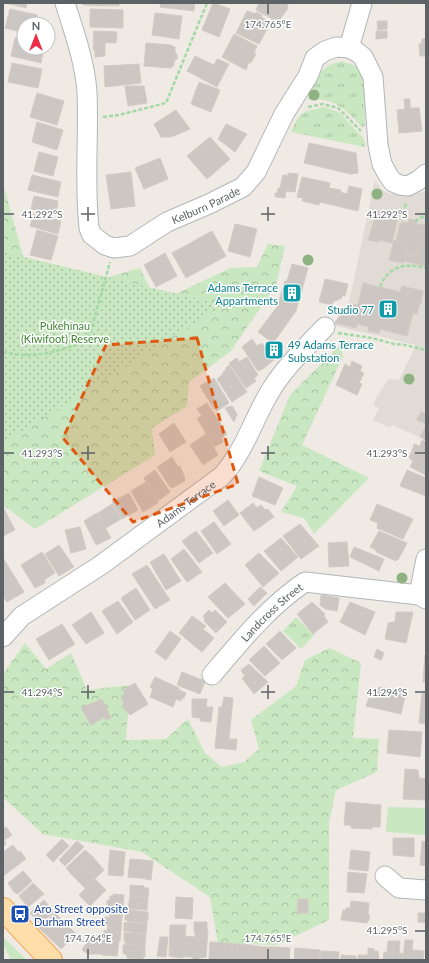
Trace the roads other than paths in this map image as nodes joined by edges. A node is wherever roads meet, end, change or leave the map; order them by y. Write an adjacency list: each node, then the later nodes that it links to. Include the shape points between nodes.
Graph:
1 (65, 3): 3 (street, Kelburn Parade, via 78,44 87,92 86,173 89,228 98,241 114,248 130,246 167,222 243,187 256,172 284,114 308,76 315,58 336,47)
2 (362, 3): 3 (street)
3 (349, 48): 4 (street, via 363,57 373,77 378,145 382,164 388,175 400,186 408,186)
4 (426, 174)
5 (332, 330): 8 (street, Adams Terrace, via 284,371 270,390 239,453 222,476 101,565 22,616)
6 (426, 559): 7 (street)
7 (422, 597): 9 (street, Landcross Street, via 305,582 292,590 254,626)
8 (3, 637)
9 (212, 675)
10 (384, 876): 11 (street, via 399,888)
11 (426, 890)
12 (3, 909): 13 (main road)
13 (51, 960)

